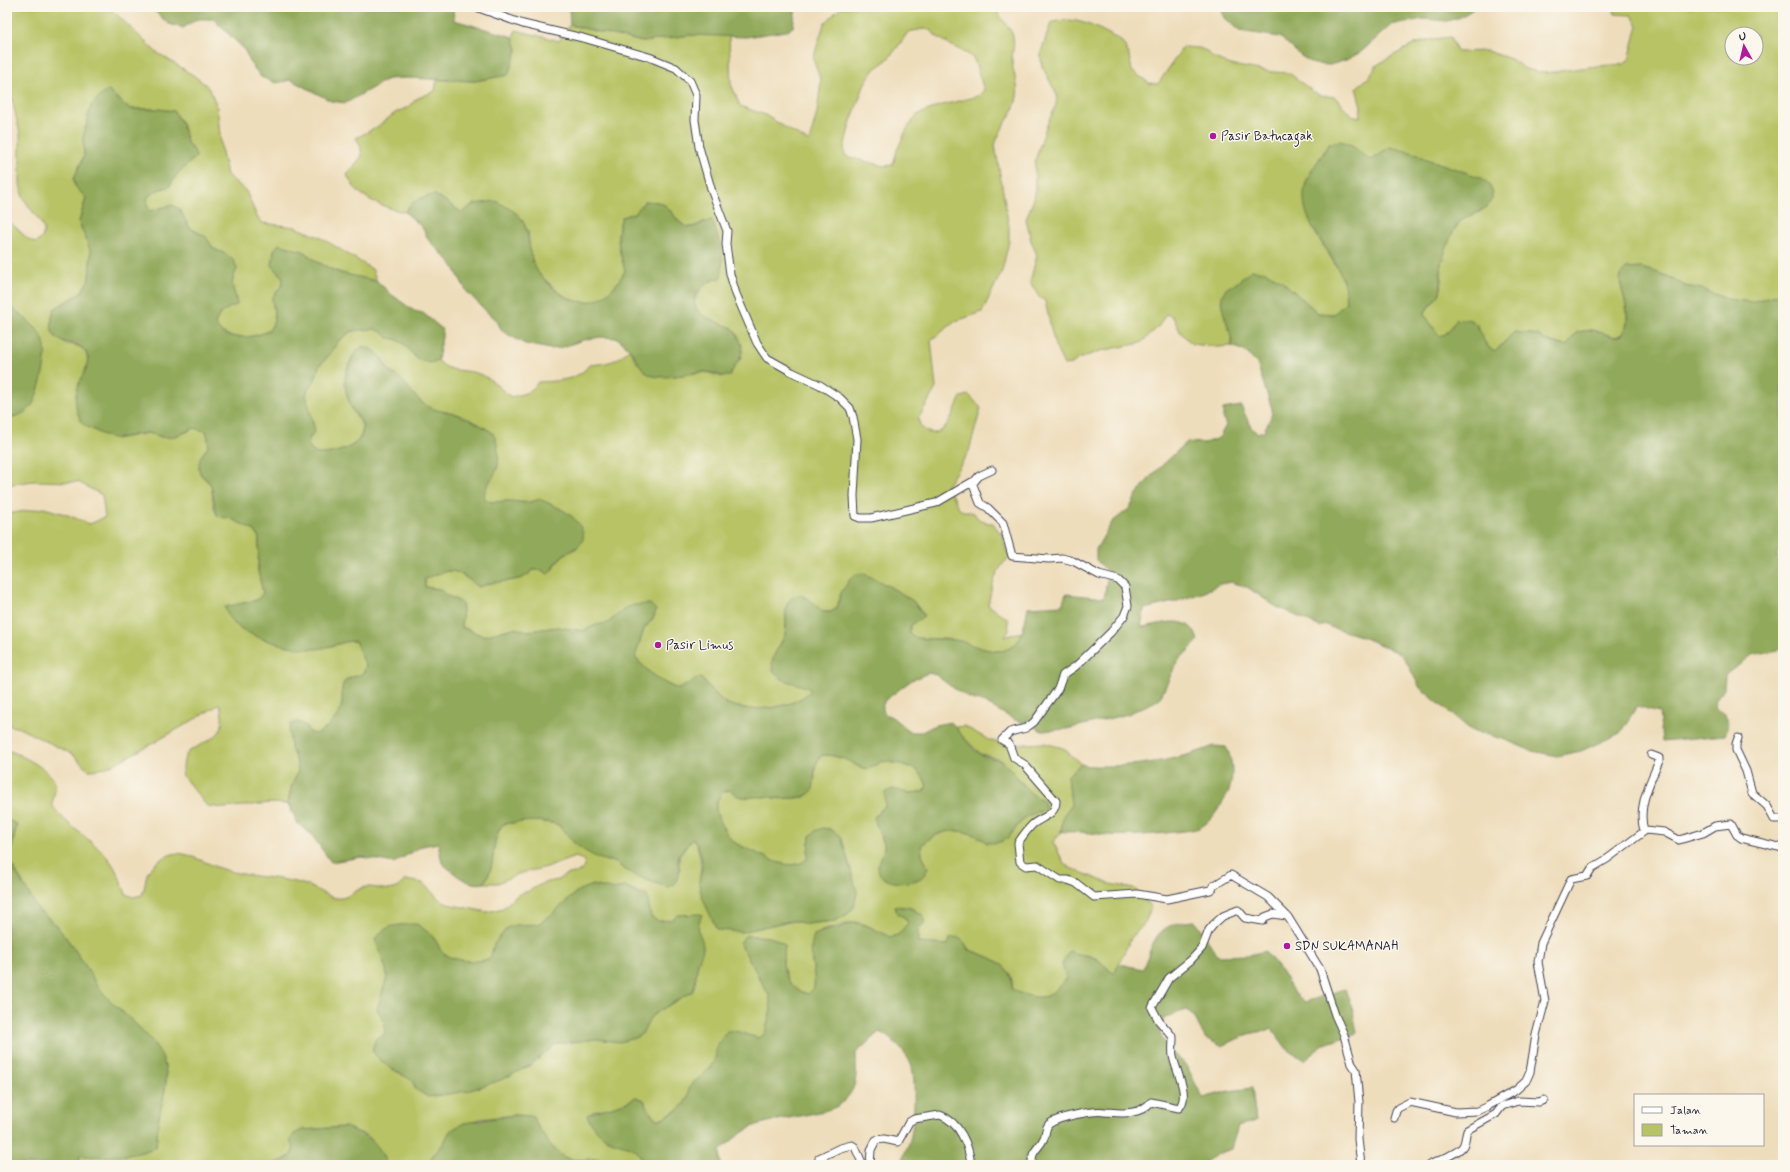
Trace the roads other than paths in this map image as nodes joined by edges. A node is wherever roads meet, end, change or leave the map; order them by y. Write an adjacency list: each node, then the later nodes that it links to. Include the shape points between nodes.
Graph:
1 (476, 7): 3 (street, via 523,24 649,57 676,68 690,81 696,95 695,120 699,146 712,192 726,226 730,274 757,343 767,358 826,389 850,408 857,438 855,516 871,518 936,503)
2 (992, 470): 3 (street, via 979,476)
3 (973, 483): 9 (street, via 980,503 1003,523 1012,556 1066,558 1099,575 1118,580 1127,593 1126,611 1119,623 1082,661 1063,675 1058,689 1034,722 1026,728 1010,732 1002,740 1008,744 1014,758 1024,764 1056,802 1050,814 1032,825 1018,843 1021,863 1037,865 1062,881 1076,882 1094,897 1136,894 1167,899 1210,890 1231,875 1268,897)
4 (1738, 738): 6 (street, via 1736,750 1746,771 1752,793 1767,806 1774,819)
5 (1651, 755): 7 (street, via 1659,758 1659,761 1648,784 1644,800 1641,819)
6 (1783, 819)
7 (1644, 831): 8 (street, via 1661,831 1679,840 1715,826 1731,824 1741,838); 11 (street, via 1592,868 1587,876 1571,879 1546,929 1538,962 1545,1001 1526,1081 1477,1111 1456,1112 1410,1102 1398,1108)
8 (1783, 848)
9 (1288, 917): 16 (street, via 1273,914 1265,917 1263,921 1256,921 1245,918 1238,910 1223,916 1209,930 1202,948 1169,978 1154,1004 1152,1008 1173,1037 1173,1055 1183,1093 1179,1108 1151,1102 1132,1113 1113,1114 1105,1111 1049,1124 1043,1139 1033,1151); 17 (street, via 1320,969 1356,1070)
10 (1544, 1100): 18 (street, via 1518,1101 1502,1106 1496,1114 1467,1130 1464,1144 1458,1152)
11 (1394, 1118)
12 (819, 1158): 13 (street, via 852,1145)
13 (863, 1165)
14 (870, 1165): 15 (street, via 871,1150 876,1140 898,1142 909,1122 940,1115 954,1123 968,1148)
15 (971, 1165)
16 (1032, 1165)
17 (1361, 1165)
18 (1430, 1165)

